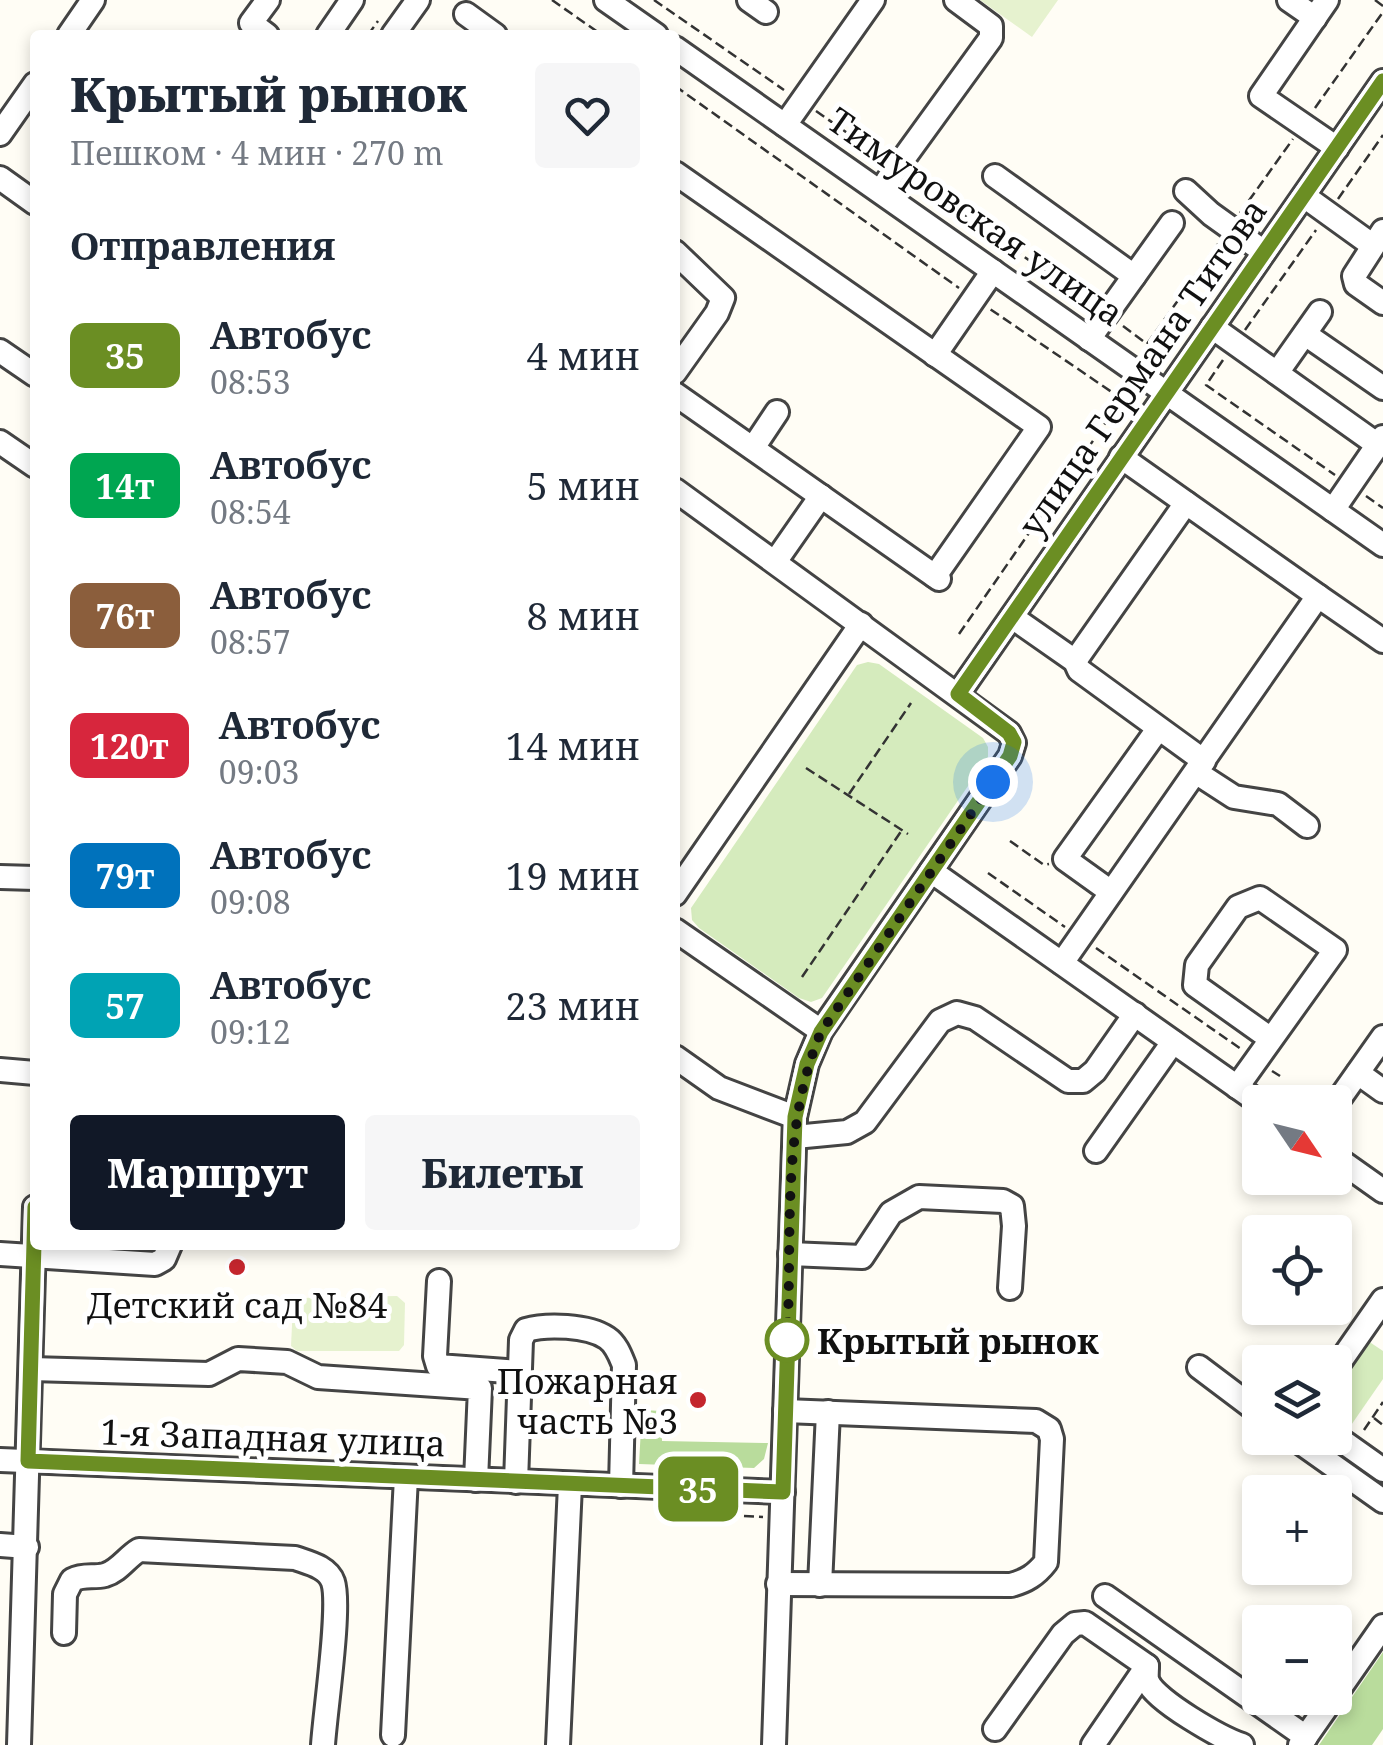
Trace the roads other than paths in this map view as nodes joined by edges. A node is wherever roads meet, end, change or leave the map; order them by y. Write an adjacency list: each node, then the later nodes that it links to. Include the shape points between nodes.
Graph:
1 (94, 0): 12 (street)
2 (268, 0): 13 (street, via 251,23)
3 (352, 0): 14 (street)
4 (418, 0): 15 (street)
5 (606, 0): 9 (street)
6 (873, 0): 21 (street)
7 (956, 0): 27 (street, via 991,26 991,38)
8 (1289, 0): 10 (street)
9 (637, 9): 17 (street)
10 (1321, 9): 23 (street, via 1261,96)
11 (466, 14): 16 (street)
12 (73, 30)
13 (260, 30)
14 (331, 30)
15 (397, 30)
16 (488, 30)
17 (652, 30)
18 (680, 51): 21 (street, Тимуровская улица)
19 (1383, 80): 23 (street, улица Германа Титова)
20 (30, 91): 22 (street)
21 (786, 124): 27 (street, Тимуровская улица)
22 (0, 134)
23 (1337, 148): 29 (street, улица Германа Титова)
24 (680, 176): 43 (street)
25 (995, 176): 36 (street)
26 (0, 178): 30 (street)
27 (880, 191): 35 (street, Тимуровская улица)
28 (1186, 191): 33 (street)
29 (1304, 196): 32 (street); 33 (street, улица Германа Титова)
30 (30, 199)
31 (1172, 222): 36 (street)
32 (1378, 238): 37 (street, via 1354,276)
33 (1264, 252): 39 (street, улица Германа Титова)
34 (680, 257): 44 (street, via 723,298)
35 (993, 272): 41 (street, Тимуровская улица); 43 (street)
36 (1134, 276): 41 (street)
37 (1383, 304)
38 (1320, 312): 40 (street)
39 (1212, 327): 46 (street); 48 (street, улица Германа Титова)
40 (1305, 334): 46 (street); 47 (street)
41 (1090, 340): 48 (street, Тимуровская улица)
42 (0, 351): 45 (street)
43 (935, 355): 57 (street, via 1039,428 937,577)
44 (680, 365)
45 (30, 372)
46 (1277, 373): 51 (street)
47 (1383, 388)
48 (1166, 392): 54 (street, улица Германа Титова); 59 (street, Тимуровская улица)
49 (680, 397): 53 (street)
50 (777, 412): 53 (street)
51 (1380, 441): 59 (street)
52 (0, 442): 55 (street)
53 (753, 448): 57 (street)
54 (1121, 457): 58 (street); 63 (street, улица Германа Титова)
55 (30, 463)
56 (680, 494): 61 (street)
57 (821, 496): 61 (street)
58 (1186, 503): 62 (street); 66 (street)
59 (1334, 510): 60 (street, Тимуровская улица)
60 (1383, 545)
61 (775, 562): 64 (street)
62 (1318, 596): 65 (street); 69 (street)
63 (1012, 617): 66 (street); 67 (street, улица Германа Титова)
64 (861, 624): 67 (street); 74 (street)
65 (1383, 641)
66 (1074, 661): 68 (street)
67 (958, 694): 71 (street, via 1014,742)
68 (1158, 728): 69 (street); 75 (street, via 1065,858)
69 (1201, 766): 70 (street, via 1234,798 1278,804); 75 (street)
70 (1307, 826)
71 (931, 871): 77 (street); 79 (street)
72 (0, 877): 73 (street)
73 (30, 878)
74 (680, 887)
75 (1111, 892): 77 (street)
76 (680, 933): 79 (street)
77 (1062, 962): 78 (street)
78 (1135, 1014): 82 (street); 91 (street, via 1095,1071 1083,1081 1068,1081 975,1018 957,1013 940,1021 857,1128)
79 (821, 1032): 91 (street, via 807,1064)
80 (1383, 1037): 86 (street)
81 (1272, 1039): 81 (street, via 1335,950 1260,898 1238,907 1198,964 1195,986); 88 (street)
82 (1174, 1042): 88 (street); 92 (street)
83 (680, 1060): 91 (street)
84 (0, 1070): 85 (street)
85 (30, 1073)
86 (1358, 1073): 87 (street); 89 (street)
87 (1349, 1085)
88 (1237, 1087): 90 (street)
89 (1383, 1090)
90 (1242, 1091)
91 (795, 1127): 98 (street)
92 (1096, 1151)
93 (1352, 1169): 94 (street)
94 (1383, 1191)
95 (33, 1250): 99 (street)
96 (168, 1250): 99 (street, via 155,1264)
97 (0, 1254): 99 (street)
98 (790, 1254): 101 (street, via 862,1257 891,1213 919,1197 1003,1200 1012,1206 1014,1226); 108 (street)
99 (33, 1256): 105 (street)
100 (439, 1281): 106 (street, via 438,1366)
101 (1010, 1288)
102 (1383, 1300): 103 (street)
103 (1352, 1345)
104 (1199, 1368): 107 (street)
105 (31, 1369): 113 (street); 116 (street, via 209,1374 238,1359 286,1362 318,1377 480,1388)
106 (519, 1372): 117 (street); 119 (street, via 526,1330 593,1332 609,1339 624,1366)
107 (1242, 1399)
108 (786, 1411): 109 (street); 120 (street)
109 (828, 1412): 125 (street); 125 (street, via 1036,1421 1050,1429 1052,1439 1046,1562 1038,1573 1011,1585)
110 (1352, 1448): 114 (street)
111 (1318, 1455): 121 (street)
112 (0, 1460): 113 (street, 1-я Западная улица)
113 (28, 1461): 115 (street, 1-я Западная улица); 123 (street)
114 (1383, 1470)
115 (406, 1477): 116 (street, 1-я Западная улица); 133 (street)
116 (476, 1480): 117 (street, 1-я Западная улица)
117 (516, 1482): 118 (street, 1-я Западная улица)
118 (570, 1484): 119 (street, 1-я Западная улица); 137 (street)
119 (621, 1486): 120 (street, 1-я Западная улица)
120 (783, 1492): 124 (street)
121 (1383, 1500)
122 (0, 1545): 123 (street)
123 (27, 1547): 135 (street)
124 (778, 1584): 125 (street); 138 (street)
125 (820, 1585)
126 (1105, 1596): 134 (street)
127 (1383, 1626): 130 (street)
128 (64, 1633): 136 (street, via 72,1580 103,1576 138,1550 313,1564 333,1582 335,1608)
129 (1147, 1666): 132 (street, via 1084,1622 1075,1624); 139 (street); 140 (street, via 1155,1692)
130 (1352, 1670)
131 (1321, 1715): 134 (street)
132 (995, 1729)
133 (393, 1735)
134 (1303, 1741)
135 (18, 1745)
136 (323, 1745)
137 (558, 1745)
138 (774, 1745)
139 (1092, 1745)
140 (1242, 1745)

